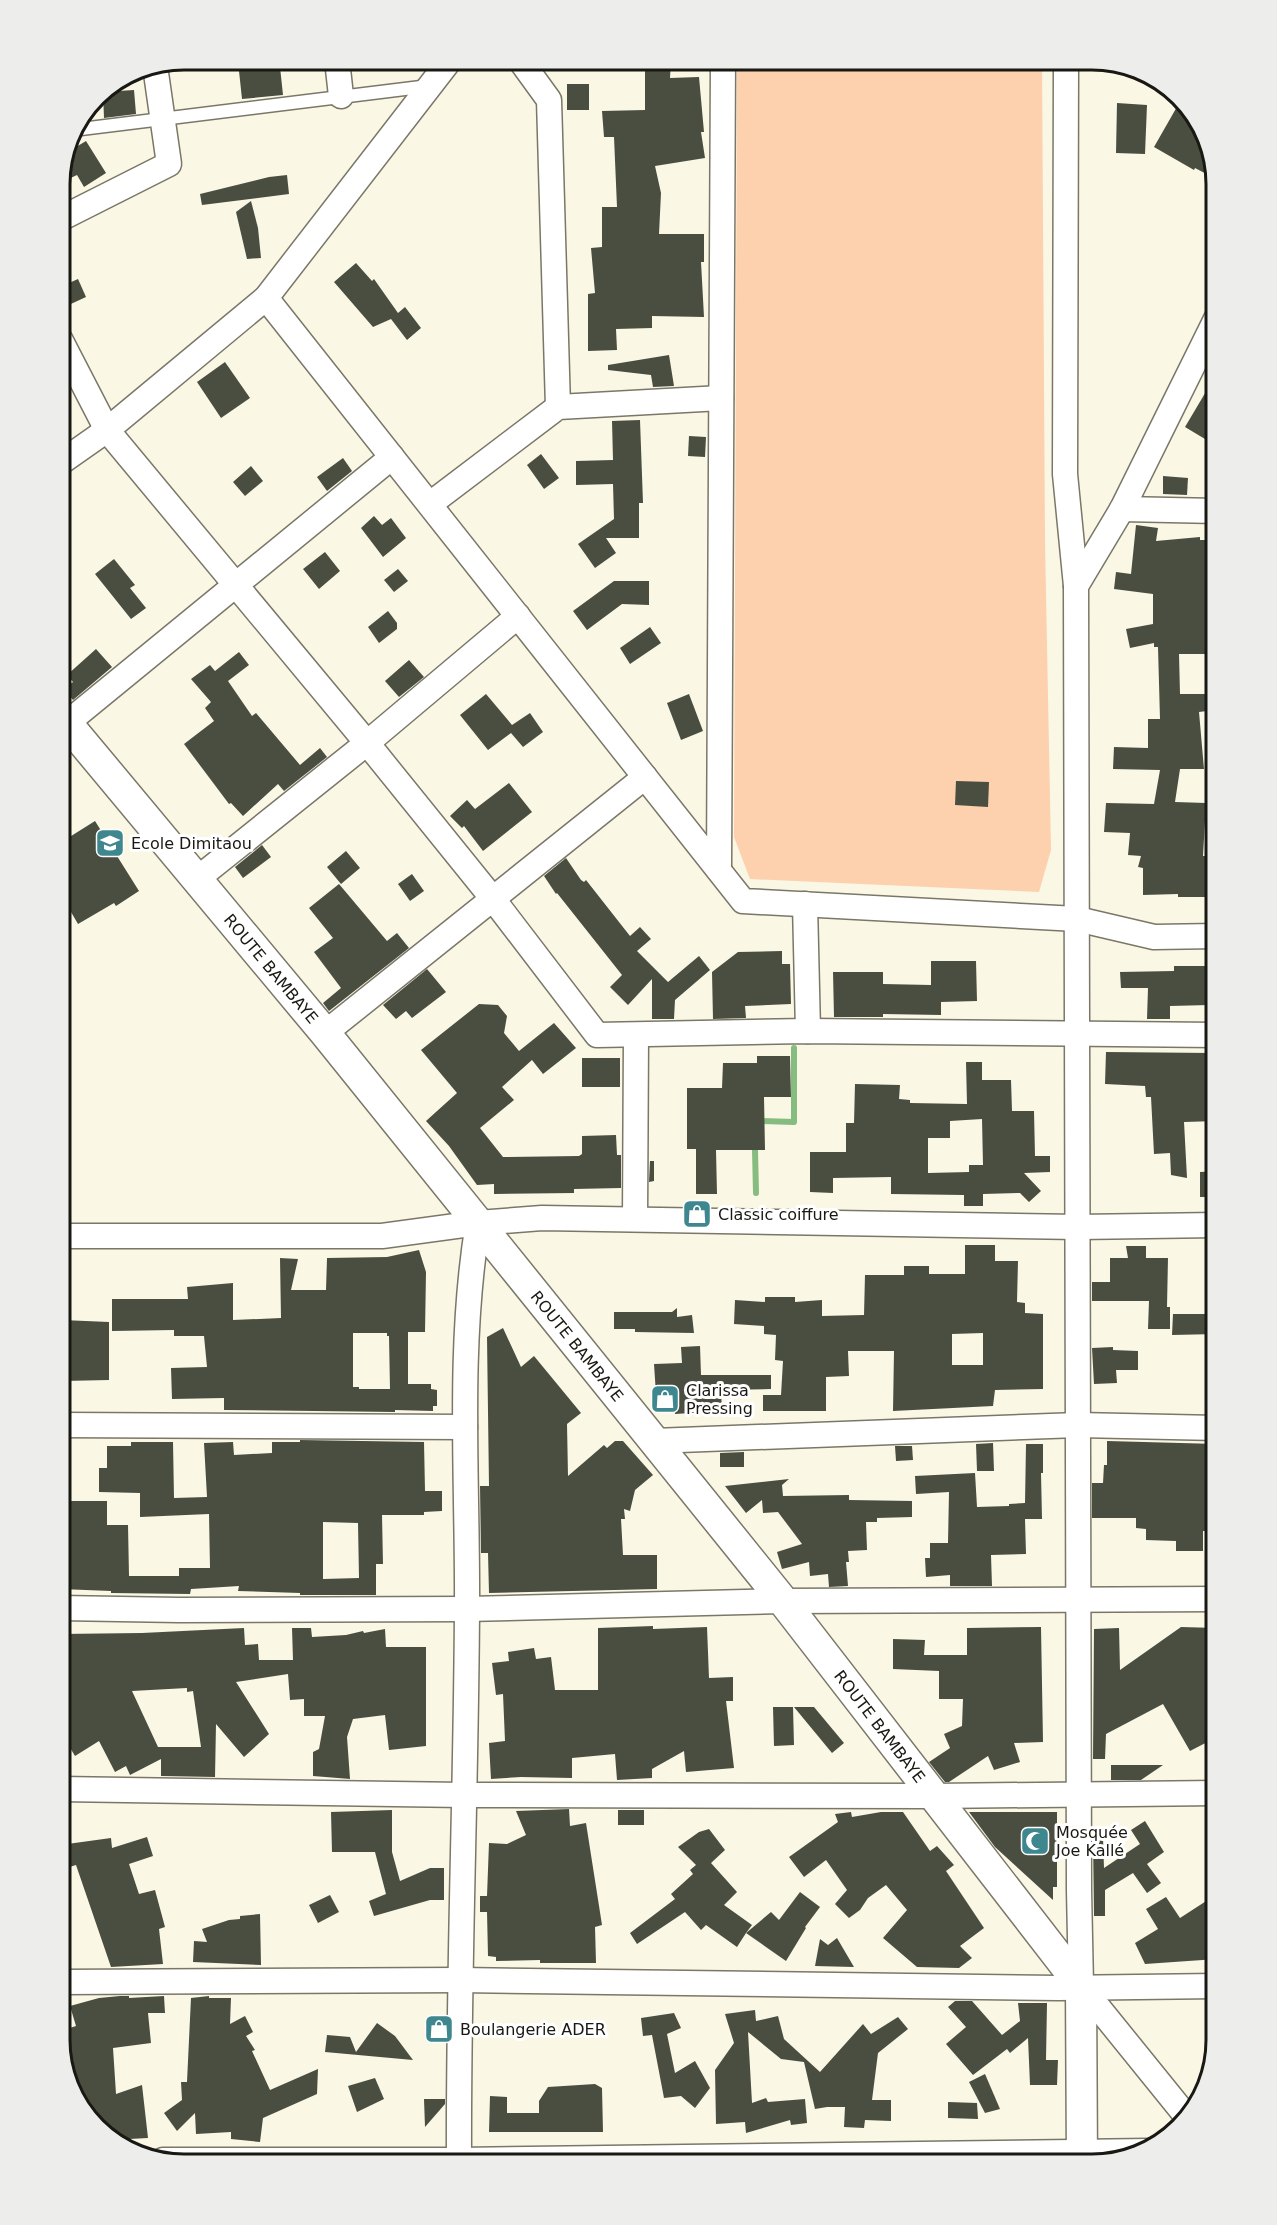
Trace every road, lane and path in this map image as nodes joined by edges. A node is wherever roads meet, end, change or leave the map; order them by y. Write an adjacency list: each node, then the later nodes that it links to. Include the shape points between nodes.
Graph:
1 (338, 70): 8 (street)
2 (442, 70): 7 (street)
3 (528, 70): 16 (street, via 549,100)
4 (723, 71): 15 (street)
5 (1066, 71): 24 (street, via 1065,474)
6 (156, 74): 9 (street)
7 (430, 86): 8 (lane); 12 (street)
8 (341, 96): 9 (lane)
9 (163, 118): 10 (lane); 11 (street, via 169,165)
10 (85, 128)
11 (71, 214)
12 (266, 297): 17 (street); 19 (street)
13 (1206, 339): 21 (street)
14 (71, 360): 17 (street)
15 (721, 398): 16 (street); 30 (street)
16 (558, 407): 20 (street)
17 (107, 430): 18 (street); 23 (street)
18 (71, 455)
19 (392, 457): 20 (street); 23 (street)
20 (430, 504): 25 (street)
21 (1122, 509): 22 (street); 24 (street)
22 (1206, 511)
23 (235, 586): 26 (street); 28 (street)
24 (1076, 586): 34 (street)
25 (518, 616): 28 (street); 29 (street)
26 (71, 713)
27 (71, 728): 31 (street, ROUTE BAMBAYE)
28 (367, 743): 31 (street); 32 (street)
29 (645, 777): 30 (street); 32 (street)
30 (719, 870): 33 (street, via 743,902)
31 (197, 879): 37 (street, ROUTE BAMBAYE)
32 (493, 899): 37 (street); 39 (street, via 597,1035)
33 (805, 904): 34 (street); 36 (street)
34 (1077, 919): 35 (street, via 1154,937); 38 (street)
35 (1206, 936)
36 (808, 1031): 38 (street); 39 (street)
37 (325, 1033): 42 (street, ROUTE BAMBAYE)
38 (1077, 1034): 40 (street); 44 (street)
39 (636, 1035): 41 (street)
40 (1206, 1035)
41 (635, 1219): 42 (street, via 542,1218); 44 (street)
42 (478, 1223): 45 (street, via 382,1236); 48 (street, via 470,1273); 50 (street, ROUTE BAMBAYE)
43 (1206, 1225): 44 (street)
44 (1078, 1227): 47 (street)
45 (70, 1236)
46 (70, 1425): 48 (street)
47 (1078, 1425): 49 (street); 50 (street); 52 (street)
48 (465, 1427): 55 (street)
49 (1206, 1428)
50 (654, 1441): 53 (street, ROUTE BAMBAYE)
51 (1206, 1599): 52 (street)
52 (1078, 1600): 53 (street); 58 (street)
53 (783, 1601): 55 (street); 60 (street, ROUTE BAMBAYE)
54 (70, 1608): 55 (street)
55 (467, 1609): 59 (street)
56 (70, 1789): 59 (street)
57 (1206, 1793): 58 (street)
58 (1079, 1794): 60 (street); 63 (street)
59 (464, 1795): 60 (street); 61 (street)
60 (934, 1796): 63 (street, ROUTE BAMBAYE)
61 (459, 1980): 62 (street); 63 (street); 66 (street)
62 (70, 1982)
63 (1081, 1986): 64 (street); 65 (street); 67 (street)
64 (1206, 1986)
65 (1182, 2111)
66 (459, 2154)
67 (1082, 2154)

